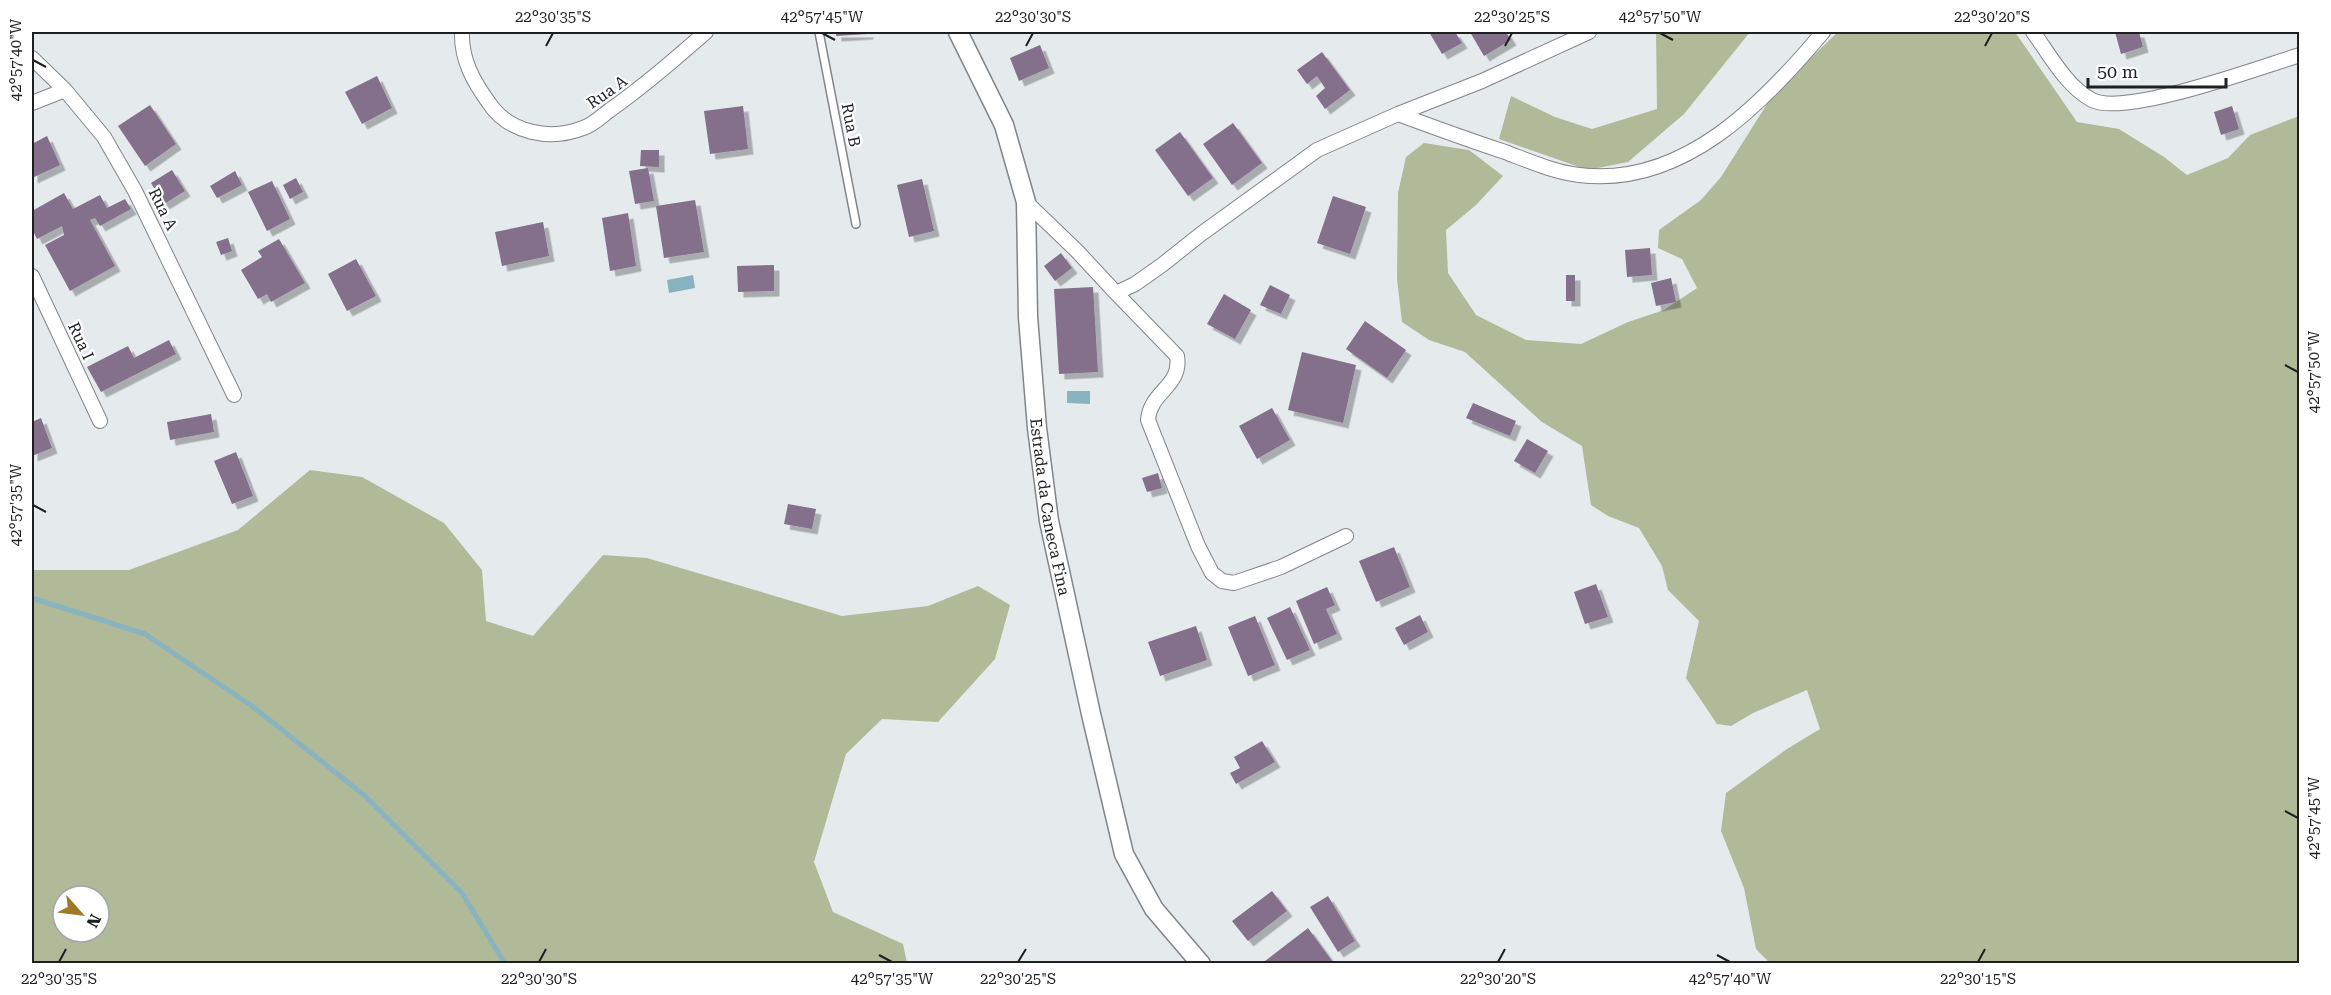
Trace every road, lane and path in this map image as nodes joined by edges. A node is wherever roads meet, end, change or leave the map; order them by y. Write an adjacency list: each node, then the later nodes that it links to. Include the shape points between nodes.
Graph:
1 (462, 32): 2 (street, Rua A, via 461,45 471,77 496,114 524,130 552,136 584,128 644,87)
2 (706, 32)
3 (819, 32): 14 (lane, Rua B)
4 (958, 32): 13 (street, Estrada da Caneca Fina, via 1004,125)
5 (1589, 32): 12 (street)
6 (1823, 32): 12 (street, via 1732,126 1669,163 1638,174 1578,175 1548,168)
7 (2033, 32): 8 (street, via 2080,92 2095,102 2114,104 2173,93)
8 (2300, 55)
9 (32, 58): 10 (street, Rua A)
10 (65, 90): 11 (street); 17 (street, Rua A, via 104,137 135,191)
11 (32, 103)
12 (1398, 114): 16 (street, via 1317,150 1162,265)
13 (1026, 202): 16 (street); 20 (street, Estrada da Caneca Fina, via 1028,317 1037,428 1049,521 1091,714 1124,854 1154,909)
14 (856, 224)
15 (32, 276): 18 (street, Rua I)
16 (1116, 294): 19 (street, via 1177,356 1179,368 1175,378 1153,402 1148,420 1212,573 1222,581 1234,583 1281,567)
17 (234, 395)
18 (100, 421)
19 (1347, 536)
20 (1201, 963)

